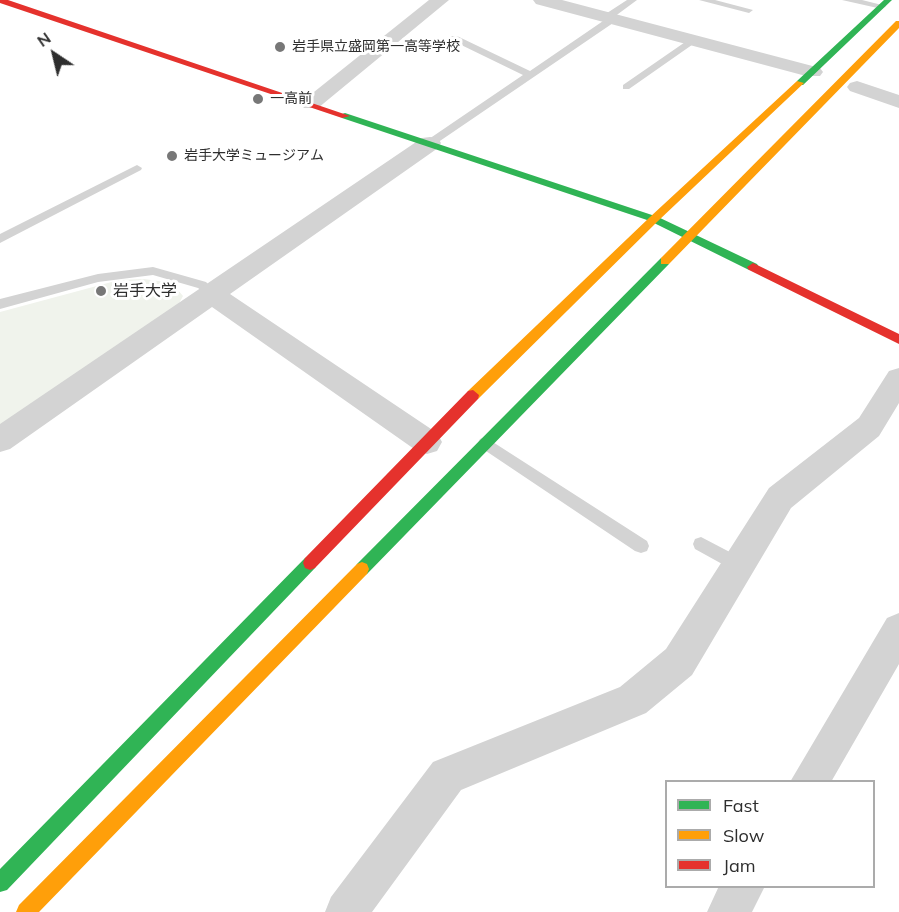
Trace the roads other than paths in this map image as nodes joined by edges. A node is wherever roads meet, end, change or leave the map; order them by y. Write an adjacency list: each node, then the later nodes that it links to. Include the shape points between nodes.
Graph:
1 (0, 0): 18 (street)
2 (440, 0): 18 (street)
3 (542, 0): 9 (street)
4 (633, 0): 9 (lane)
5 (703, 0): 8 (lane)
6 (846, 0): 7 (lane)
7 (885, 3): 13 (street)
8 (749, 10)
9 (610, 18): 12 (street); 14 (lane)
10 (899, 23): 22 (street)
11 (454, 38): 14 (lane)
12 (694, 40): 13 (street); 15 (lane)
13 (813, 72): 21 (street)
14 (530, 75): 19 (lane)
15 (626, 87)
16 (857, 87): 17 (street)
17 (899, 102)
18 (311, 104): 19 (street)
19 (430, 143): 21 (street); 24 (street)
20 (137, 168): 23 (lane)
21 (654, 219): 22 (street); 29 (street)
22 (688, 236): 26 (street); 30 (street)
23 (0, 239)
24 (211, 293): 25 (lane, via 183,278 153,272 131,273); 28 (street); 29 (street)
25 (0, 304)
26 (899, 339)
27 (899, 379): 33 (street, via 868,427 780,498)
28 (0, 440)
29 (427, 442): 36 (street)
30 (485, 442): 32 (lane); 38 (street)
31 (701, 544): 33 (lane)
32 (641, 546)
33 (739, 565): 39 (street, via 679,662 633,700 447,776)
34 (899, 630): 35 (street)
35 (810, 780)
36 (0, 883)
37 (743, 888): 40 (street)
38 (26, 912)
39 (346, 912)
40 (728, 912)

